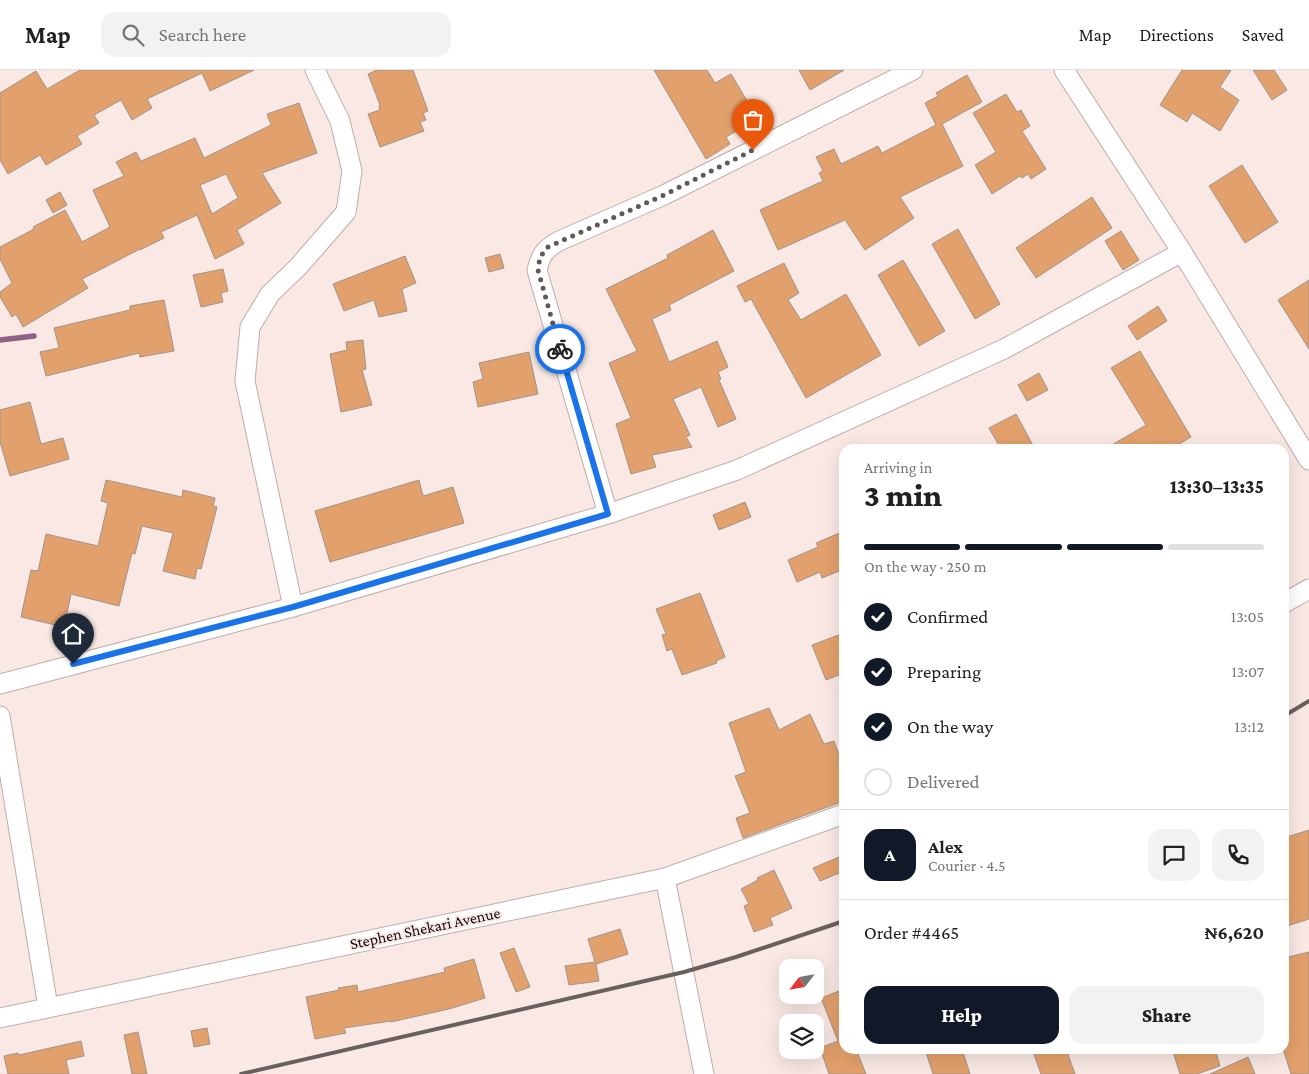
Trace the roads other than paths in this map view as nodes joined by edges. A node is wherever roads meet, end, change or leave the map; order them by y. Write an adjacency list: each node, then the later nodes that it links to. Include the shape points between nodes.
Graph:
1 (314, 70): 9 (street, via 340,121 352,171 346,212 270,294 250,327 245,381)
2 (913, 70): 6 (street, via 664,195 559,241 540,257 538,270)
3 (1064, 70): 4 (street)
4 (1182, 252): 5 (street); 6 (street, via 1004,349 737,470)
5 (1309, 460)
6 (608, 514): 9 (street)
7 (1309, 588): 8 (street)
8 (1289, 600)
9 (293, 607): 10 (street)
10 (0, 684)
11 (0, 716): 14 (street)
12 (839, 816): 13 (street, Stephen Shekari Avenue)
13 (664, 878): 14 (street, Stephen Shekari Avenue); 16 (street)
14 (48, 1007): 15 (street, Stephen Shekari Avenue)
15 (0, 1018)
16 (704, 1074)

